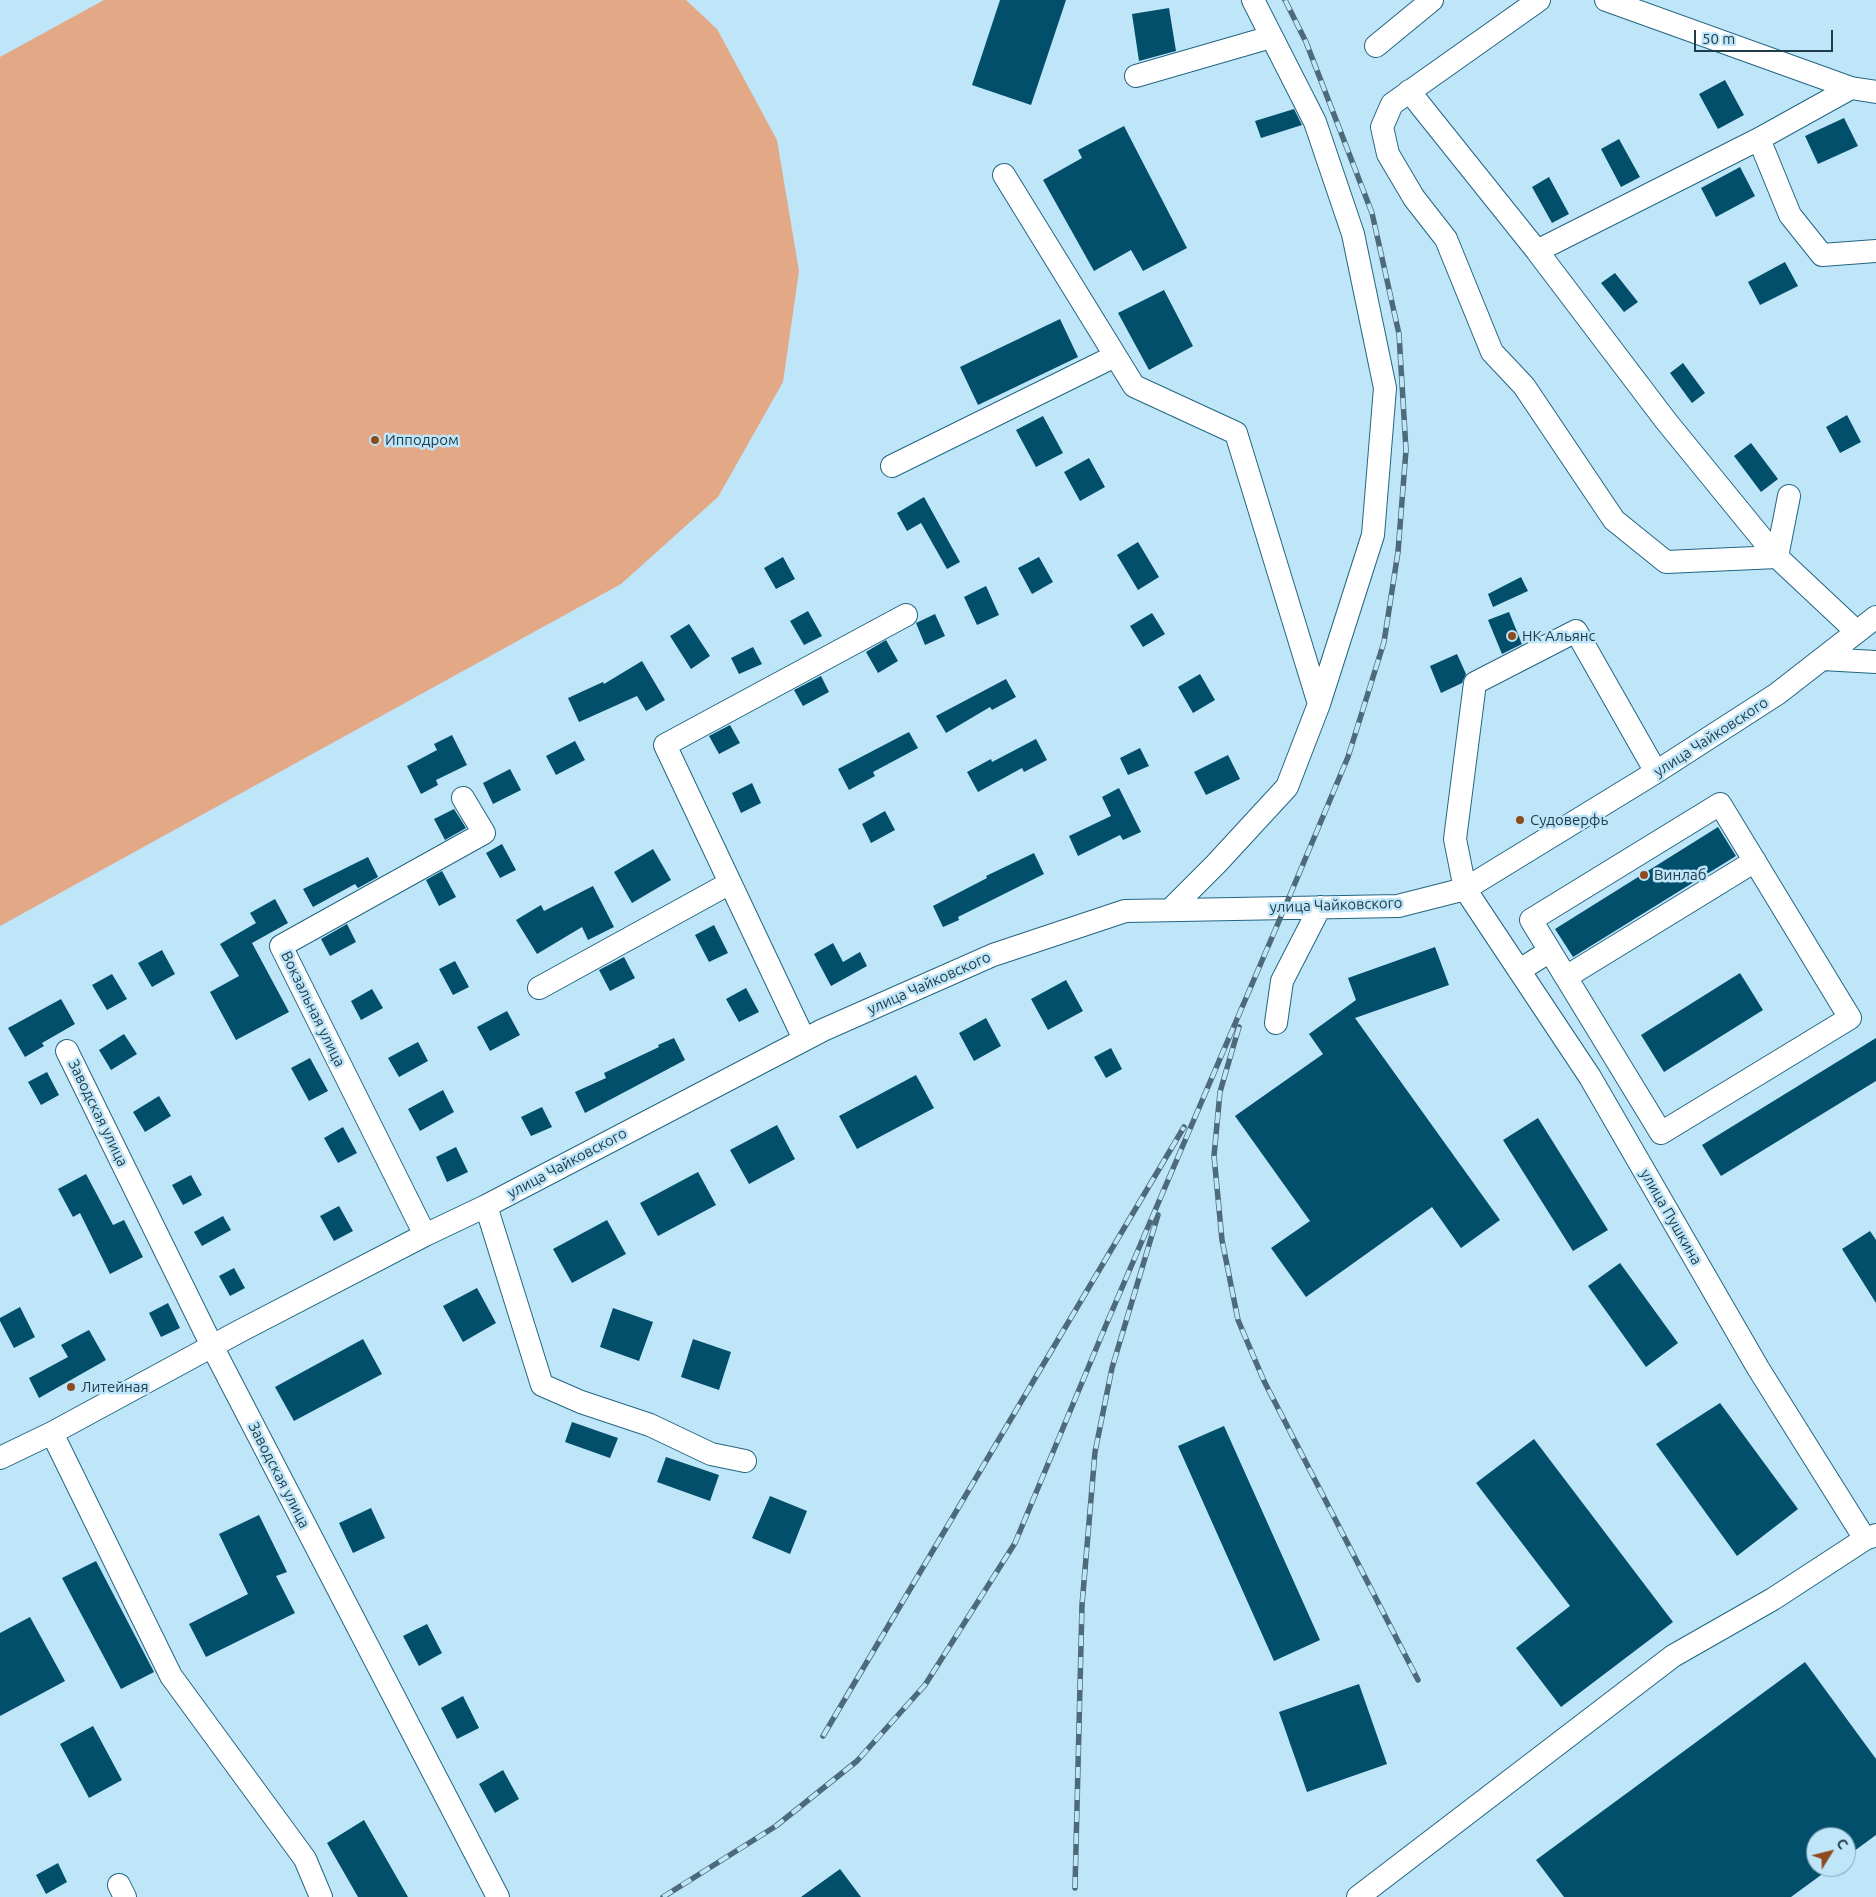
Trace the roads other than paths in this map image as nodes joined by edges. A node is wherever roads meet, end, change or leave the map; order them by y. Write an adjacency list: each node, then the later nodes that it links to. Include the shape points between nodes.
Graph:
1 (1252, 0): 5 (street)
2 (1432, 0): 6 (street)
3 (1539, 0): 9 (street)
4 (1606, 0): 8 (street)
5 (1271, 37): 7 (street); 24 (street, via 1315,122 1352,234 1385,388 1373,535)
6 (1376, 46)
7 (1136, 76)
8 (1851, 88): 10 (street); 11 (street)
9 (1409, 91): 13 (street); 18 (street, via 1392,104 1382,127 1388,154 1414,198 1446,238 1492,352 1524,386 1614,520 1666,562)
10 (1876, 92)
11 (1759, 139): 13 (street); 14 (street, via 1790,215 1822,255)
12 (1004, 174): 15 (street)
13 (1537, 251): 18 (street, via 1666,421)
14 (1876, 252)
15 (1115, 356): 16 (street); 24 (street, via 1134,386 1236,432)
16 (892, 466)
17 (1789, 496): 18 (street)
18 (1777, 557): 21 (street)
19 (906, 616): 28 (street, via 665,746)
20 (1876, 617): 21 (street, улица Чайковского)
21 (1858, 632): 22 (street, улица Чайковского)
22 (1822, 659): 23 (street); 25 (street, улица Чайковского, via 1777,694)
23 (1876, 662)
24 (1320, 704): 31 (street, via 1287,787)
25 (1656, 772): 29 (street, улица Чайковского); 29 (street, via 1576,631 1475,683 1455,839)
26 (463, 798): 40 (street, Вокзальная улица, via 484,833 281,946)
27 (1755, 862): 32 (street, via 1720,804 1531,920); 34 (street); 34 (street, via 1850,1018 1661,1133)
28 (730, 884): 35 (street); 37 (street)
29 (1465, 889): 30 (street, улица Чайковского, via 1398,906); 33 (street, улица Пушкина)
30 (1320, 907): 31 (street, улица Чайковского); 36 (street, via 1282,980)
31 (1170, 910): 37 (street, улица Чайковского, via 1125,911 992,955)
32 (1550, 951): 33 (street); 34 (street)
33 (1520, 970): 45 (street, улица Пушкина, via 1590,1077 1758,1368)
34 (1566, 977)
35 (539, 988)
36 (1276, 1023)
37 (804, 1039): 39 (street, улица Чайковского)
38 (67, 1050): 41 (street, Заводская улица)
39 (486, 1206): 40 (street, улица Чайковского); 44 (street, via 542,1385 650,1425 710,1454)
40 (425, 1235): 41 (street, улица Чайковского)
41 (212, 1346): 42 (street, улица Чайковского); 47 (street, Заводская улица)
42 (52, 1433): 43 (street, улица Чайковского); 46 (street, via 171,1676 305,1859)
43 (0, 1458)
44 (745, 1461)
45 (1871, 1537): 48 (street, via 1673,1656)
46 (321, 1897)
47 (498, 1897)
48 (1358, 1897)

